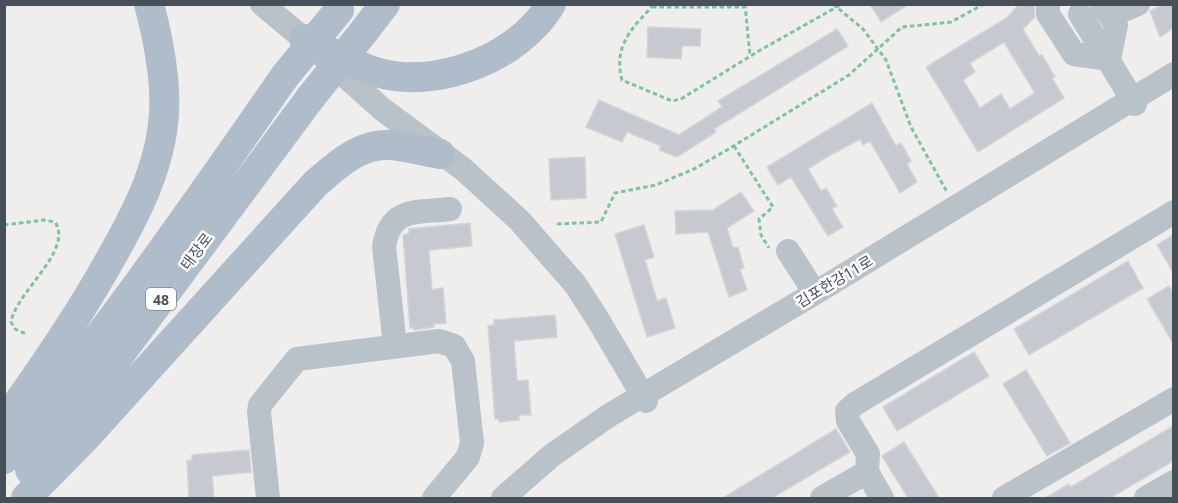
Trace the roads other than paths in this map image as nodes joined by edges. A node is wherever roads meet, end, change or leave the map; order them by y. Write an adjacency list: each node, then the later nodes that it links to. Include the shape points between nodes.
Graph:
1 (149, 4): 23 (main road, via 163,81 164,111 161,141 149,182 123,238 82,308)
2 (262, 4): 10 (street)
3 (385, 4): 27 (main road, 태장로 / 48, bridge)
4 (551, 4): 10 (main road, via 533,27 487,60 457,71 426,76 376,72)
5 (1048, 4): 11 (street, via 1048,14 1074,54)
6 (1138, 4): 8 (street)
7 (340, 7): 24 (main road, 태장로 / 48, bridge, via 285,76 166,248)
8 (1106, 10): 11 (street, via 1116,25)
9 (1080, 14): 11 (street)
10 (304, 39): 15 (street, via 382,109)
11 (1109, 59): 14 (street)
12 (1173, 74): 14 (street, 김포한강11로)
13 (1173, 81): 14 (street, 김포한강11로)
14 (1134, 101): 19 (street, 김포한강11로); 21 (street, 김포한강11로)
15 (440, 154): 21 (street, via 489,191 547,250 597,318); 28 (main road, via 388,144 343,160 316,183)
16 (450, 209): 20 (street, via 402,215 386,233 384,246)
17 (1173, 212): 25 (street, via 855,404 847,411 848,421 868,454)
18 (781, 253): 19 (street)
19 (815, 293): 21 (street, 김포한강11로)
20 (395, 346): 29 (street, via 297,358 260,405); 30 (street, via 439,340 454,346 463,361 471,450)
21 (645, 398): 31 (street, 김포한강11로, via 608,416 551,456); 32 (street, 김포한강11로, via 552,464)
22 (1173, 399): 35 (street)
23 (4, 422)
24 (4, 459)
25 (867, 472): 33 (street); 34 (street)
26 (1173, 482): 36 (street)
27 (8, 498)
28 (26, 498)
29 (268, 498)
30 (435, 498)
31 (502, 498)
32 (513, 498)
33 (822, 498)
34 (882, 498)
35 (1004, 498)
36 (1146, 498)

